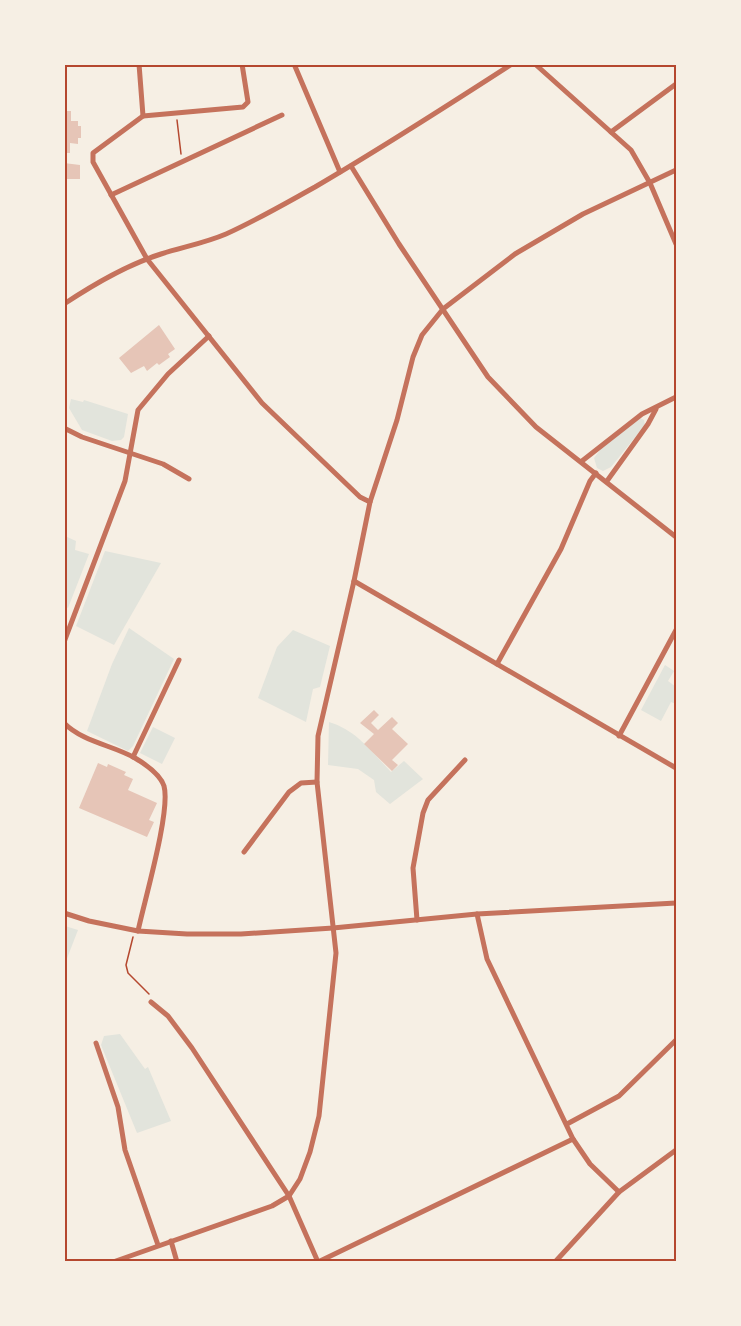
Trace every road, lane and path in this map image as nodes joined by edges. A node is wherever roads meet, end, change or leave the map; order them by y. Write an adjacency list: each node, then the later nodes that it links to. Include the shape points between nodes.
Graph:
1 (139, 64): 9 (street)
2 (242, 64): 7 (street, via 247,105)
3 (294, 64): 14 (street)
4 (512, 64): 12 (street)
5 (535, 64): 10 (street)
6 (676, 84): 10 (street)
7 (176, 113): 9 (street); 11 (path)
8 (282, 115): 16 (street)
9 (143, 117): 16 (street, via 93,153 93,162)
10 (611, 132): 15 (street, via 631,150)
11 (180, 147)
12 (351, 166): 14 (street); 20 (street)
13 (676, 170): 15 (street)
14 (340, 172): 18 (street, via 226,234)
15 (650, 183): 17 (street); 20 (street, via 548,233)
16 (111, 195): 18 (street)
17 (676, 244)
18 (147, 259): 19 (street); 21 (street)
19 (64, 304)
20 (443, 309): 26 (street, via 488,377 513,405); 30 (street, via 422,335 413,357)
21 (208, 336): 25 (street, via 138,410); 30 (street, via 262,403 360,497)
22 (676, 397): 23 (street)
23 (656, 409): 26 (street, via 642,414); 29 (street)
24 (64, 428): 25 (street)
25 (131, 454): 28 (street, via 163,464); 34 (street)
26 (582, 461): 27 (street)
27 (596, 473): 29 (street); 36 (street, via 561,549)
28 (189, 479)
29 (607, 482): 31 (street)
30 (370, 502): 32 (street)
31 (676, 537)
32 (354, 581): 36 (street); 42 (street, via 318,736)
33 (676, 630): 38 (street)
34 (64, 642)
35 (179, 660): 39 (street)
36 (497, 664): 38 (street)
37 (64, 723): 39 (street, via 83,736)
38 (619, 736): 41 (street)
39 (133, 757): 49 (street, via 157,775 164,786 165,799)
40 (465, 760): 47 (street, via 428,800 423,813 413,868)
41 (676, 768)
42 (317, 782): 43 (street, via 301,783 289,792); 48 (street)
43 (244, 852)
44 (676, 903): 46 (street)
45 (64, 913): 49 (street)
46 (477, 914): 47 (street); 53 (street, via 487,959)
47 (417, 920): 48 (street)
48 (333, 928): 49 (street, via 241,934); 57 (street, via 336,953 320,1116 300,1179)
49 (136, 931): 50 (path, via 126,965 128,972 149,992)
50 (152, 1002): 57 (street, via 192,1048)
51 (676, 1040): 53 (street, via 619,1096)
52 (96, 1043): 59 (street, via 118,1107 125,1150)
53 (567, 1124): 54 (street)
54 (573, 1139): 56 (street, via 590,1164); 62 (street)
55 (676, 1150): 56 (street)
56 (619, 1192): 63 (street)
57 (289, 1196): 58 (street, via 272,1206); 62 (street)
58 (171, 1241): 59 (street); 61 (street)
59 (158, 1245): 60 (street)
60 (113, 1262)
61 (177, 1262)
62 (318, 1262)
63 (555, 1262)

